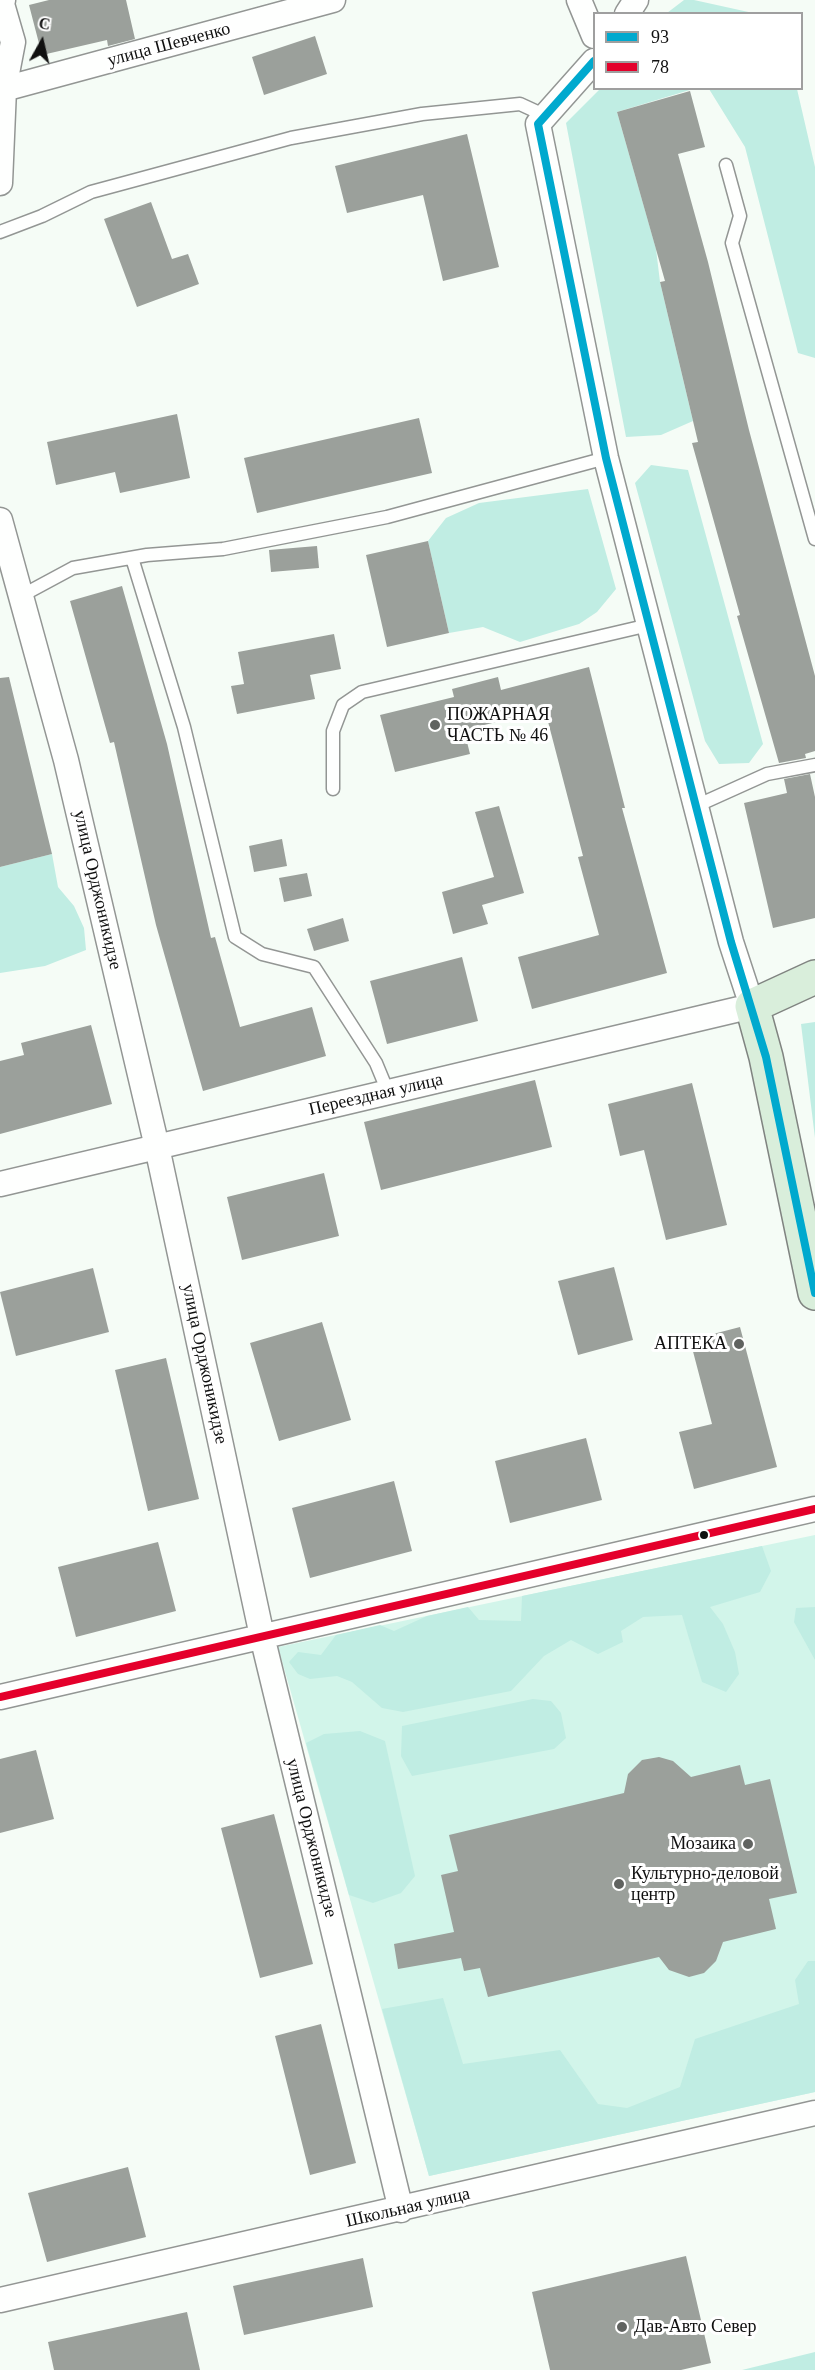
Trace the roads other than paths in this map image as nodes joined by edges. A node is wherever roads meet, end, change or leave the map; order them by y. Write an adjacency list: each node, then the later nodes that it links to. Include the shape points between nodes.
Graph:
1 (3, 0): 6 (street, via 13,42)
2 (333, 0): 6 (street, улица Шевченко)
3 (579, 0): 4 (street)
4 (593, 34)
5 (593, 62): 7 (street)
6 (4, 89): 9 (street)
7 (546, 116): 10 (lane, via 520,104 422,114 291,138 91,192); 11 (street, via 538,124)
8 (726, 165): 13 (lane, via 740,216 732,243)
9 (0, 183)
10 (0, 232)
11 (606, 458): 14 (lane, via 387,517 223,549); 16 (street)
12 (0, 520): 15 (street, улица Орджоникидзе)
13 (815, 539)
14 (132, 558): 15 (lane, via 73,568); 22 (lane, via 184,727 234,937 262,954 314,967 375,1064)
15 (21, 596): 23 (street, улица Орджоникидзе, via 66,760)
16 (649, 625): 18 (lane, via 362,692 343,705 333,731); 19 (street)
17 (815, 765): 19 (lane, via 767,774)
18 (333, 789)
19 (696, 806): 21 (street)
20 (815, 977): 21 (main road)
21 (752, 1006): 22 (street, Переездная улица); 25 (main road)
22 (388, 1092): 23 (street, Переездная улица)
23 (157, 1147): 24 (street, Переездная улица); 27 (street, улица Орджоникидзе)
24 (0, 1184)
25 (815, 1293)
26 (815, 1509): 27 (street)
27 (262, 1636): 28 (street); 30 (street, улица Орджоникидзе)
28 (0, 1697)
29 (815, 2114): 30 (street, Школьная улица)
30 (401, 2210): 31 (street, Школьная улица)
31 (0, 2300)

